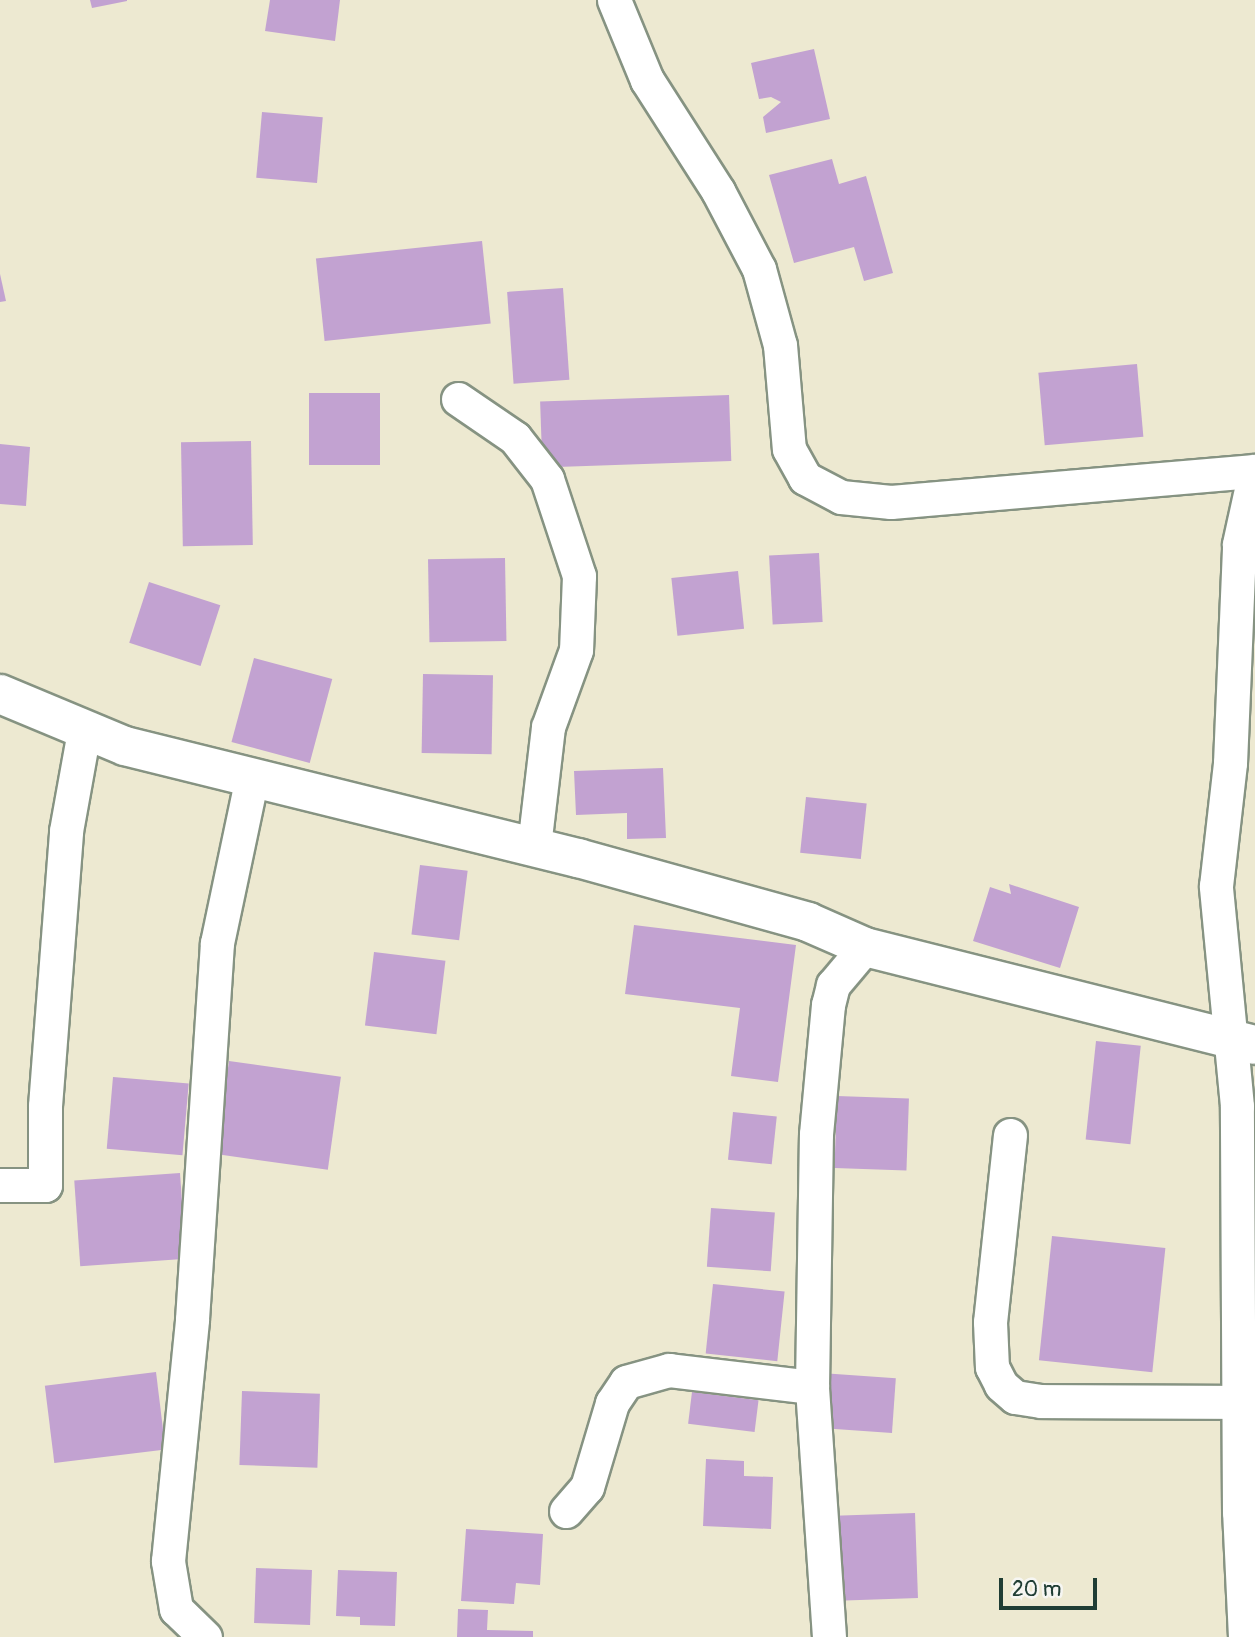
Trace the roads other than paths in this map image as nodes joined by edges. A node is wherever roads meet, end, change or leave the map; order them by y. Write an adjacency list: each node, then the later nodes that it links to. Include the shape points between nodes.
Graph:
1 (614, 0): 3 (street, via 647,80 718,191 759,269 780,345 789,449 805,478 841,497 891,502)
2 (458, 399): 7 (street, via 515,438 547,479 579,576 576,650 548,727)
3 (1254, 471): 9 (street, via 1239,544 1230,763 1216,886)
4 (0, 694): 5 (street)
5 (84, 731): 6 (street); 11 (street, via 66,831 45,1106 45,1185)
6 (252, 777): 7 (street); 15 (street, via 217,943 192,1319 168,1561 176,1608)
7 (534, 847): 8 (street, via 808,922)
8 (865, 947): 9 (street); 12 (street, via 833,985 828,1005 816,1134)
9 (1243, 1043): 13 (street, via 1237,1106)
10 (1010, 1135): 13 (street, via 990,1322 992,1367 1001,1385 1015,1397 1041,1401)
11 (0, 1185)
12 (812, 1387): 14 (street, via 669,1370 626,1382 612,1403 587,1487); 16 (street)
13 (1238, 1402): 17 (street)
14 (566, 1511)
15 (205, 1637)
16 (829, 1637)
17 (1245, 1637)

